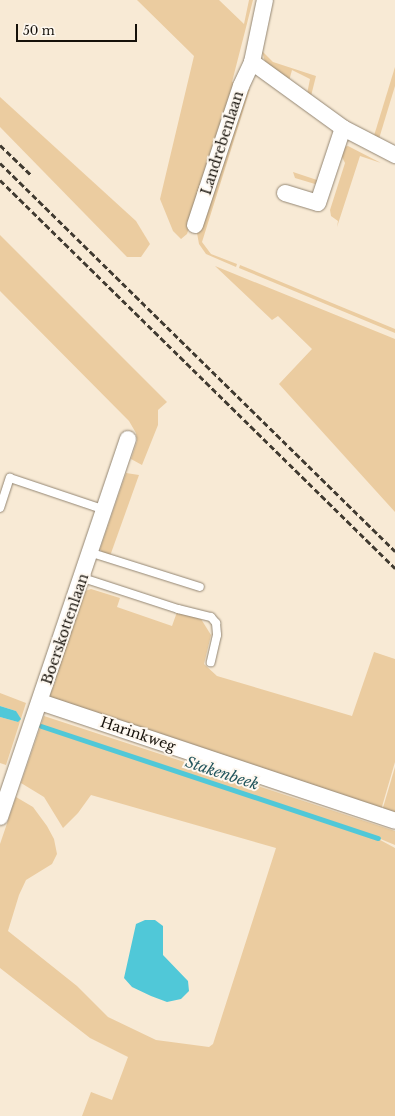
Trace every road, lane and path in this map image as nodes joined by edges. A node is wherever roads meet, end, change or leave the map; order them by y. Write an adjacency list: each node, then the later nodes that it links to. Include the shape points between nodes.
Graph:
1 (265, 0): 2 (street, Landrebenlaan)
2 (252, 62): 3 (street); 6 (street, Landrebenlaan, via 241,86)
3 (343, 128): 4 (street); 5 (street, via 318,203)
4 (395, 155)
5 (284, 194)
6 (195, 225)
7 (128, 439): 9 (street, Boerskottenlaan)
8 (0, 508): 9 (lane, via 10,478)
9 (106, 510): 10 (street, Boerskottenlaan)
10 (92, 553): 11 (street, Boerskottenlaan); 12 (lane)
11 (83, 578): 13 (lane, via 211,617 216,623 217,635); 14 (street, Boerskottenlaan)
12 (200, 587)
13 (211, 662)
14 (40, 702): 15 (street, Boerskottenlaan); 17 (street, Harinkweg)
15 (4, 793): 16 (street, Boerskottenlaan)
16 (0, 817)
17 (395, 821)

